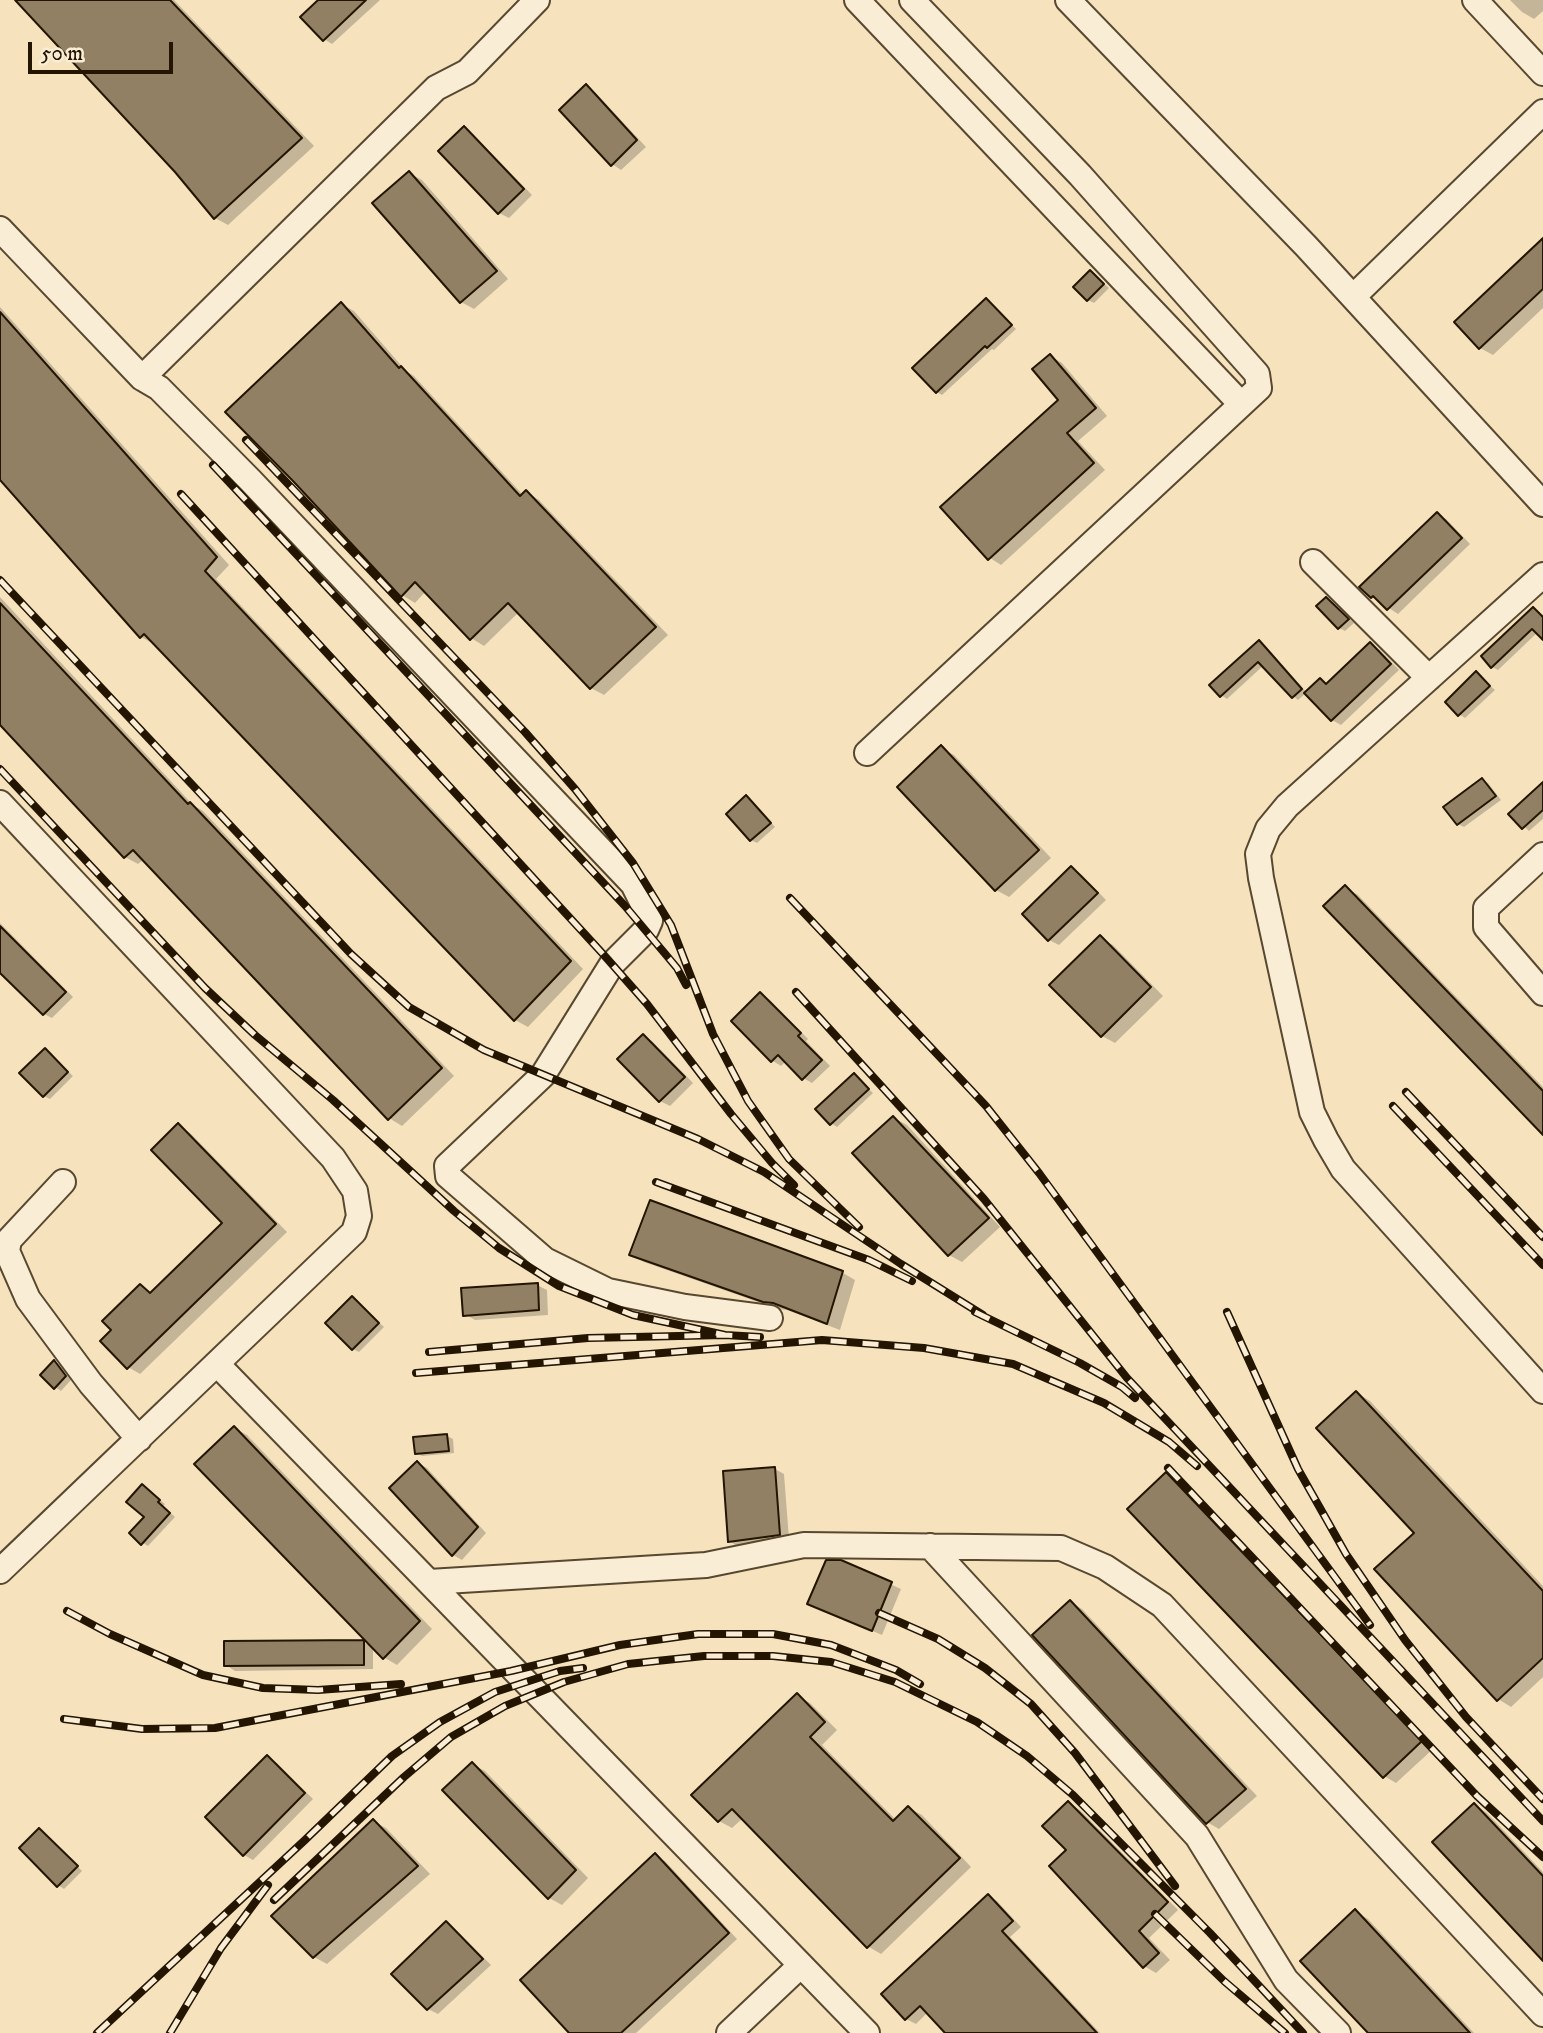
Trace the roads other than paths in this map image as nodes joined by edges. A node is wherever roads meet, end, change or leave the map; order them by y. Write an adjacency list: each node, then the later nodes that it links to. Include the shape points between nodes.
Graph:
1 (537, 0): 10 (lane, via 467,72 436,88)
2 (857, 0): 11 (lane)
3 (912, 0): 11 (lane, via 1080,175 1257,374 1259,388)
4 (1068, 0): 9 (lane)
5 (1475, 0): 6 (lane)
6 (1543, 73)
7 (1543, 112): 9 (lane)
8 (0, 229): 10 (lane)
9 (1353, 297): 12 (lane)
10 (142, 378): 21 (lane, via 159,388 251,481 623,874 650,920 646,930 611,964 543,1074 447,1166 448,1176 545,1260 608,1292)
11 (1241, 404): 16 (lane)
12 (1543, 504)
13 (1313, 562): 15 (lane)
14 (1543, 575): 15 (lane)
15 (1429, 678): 23 (lane, via 1287,806 1268,829 1258,854 1261,878 1312,1112 1326,1140 1343,1169)
16 (867, 753)
17 (0, 803): 22 (lane, via 333,1158 355,1191 359,1216 354,1232)
18 (1543, 855): 19 (lane, via 1486,908 1486,927)
19 (1543, 993)
20 (64, 1182): 24 (lane, via 9,1240 7,1251 28,1299)
21 (769, 1318)
22 (218, 1364): 24 (lane); 27 (lane)
23 (1543, 1391)
24 (139, 1439): 26 (lane)
25 (930, 1546): 27 (lane, via 804,1545 706,1565); 29 (lane, via 1061,1548 1105,1567 1162,1605); 32 (lane, via 1197,1836 1286,1980)
26 (0, 1571)
27 (429, 1582): 28 (lane)
28 (801, 1965): 30 (lane); 31 (lane)
29 (1543, 2014)
30 (729, 2033)
31 (867, 2033)
32 (1338, 2033)

